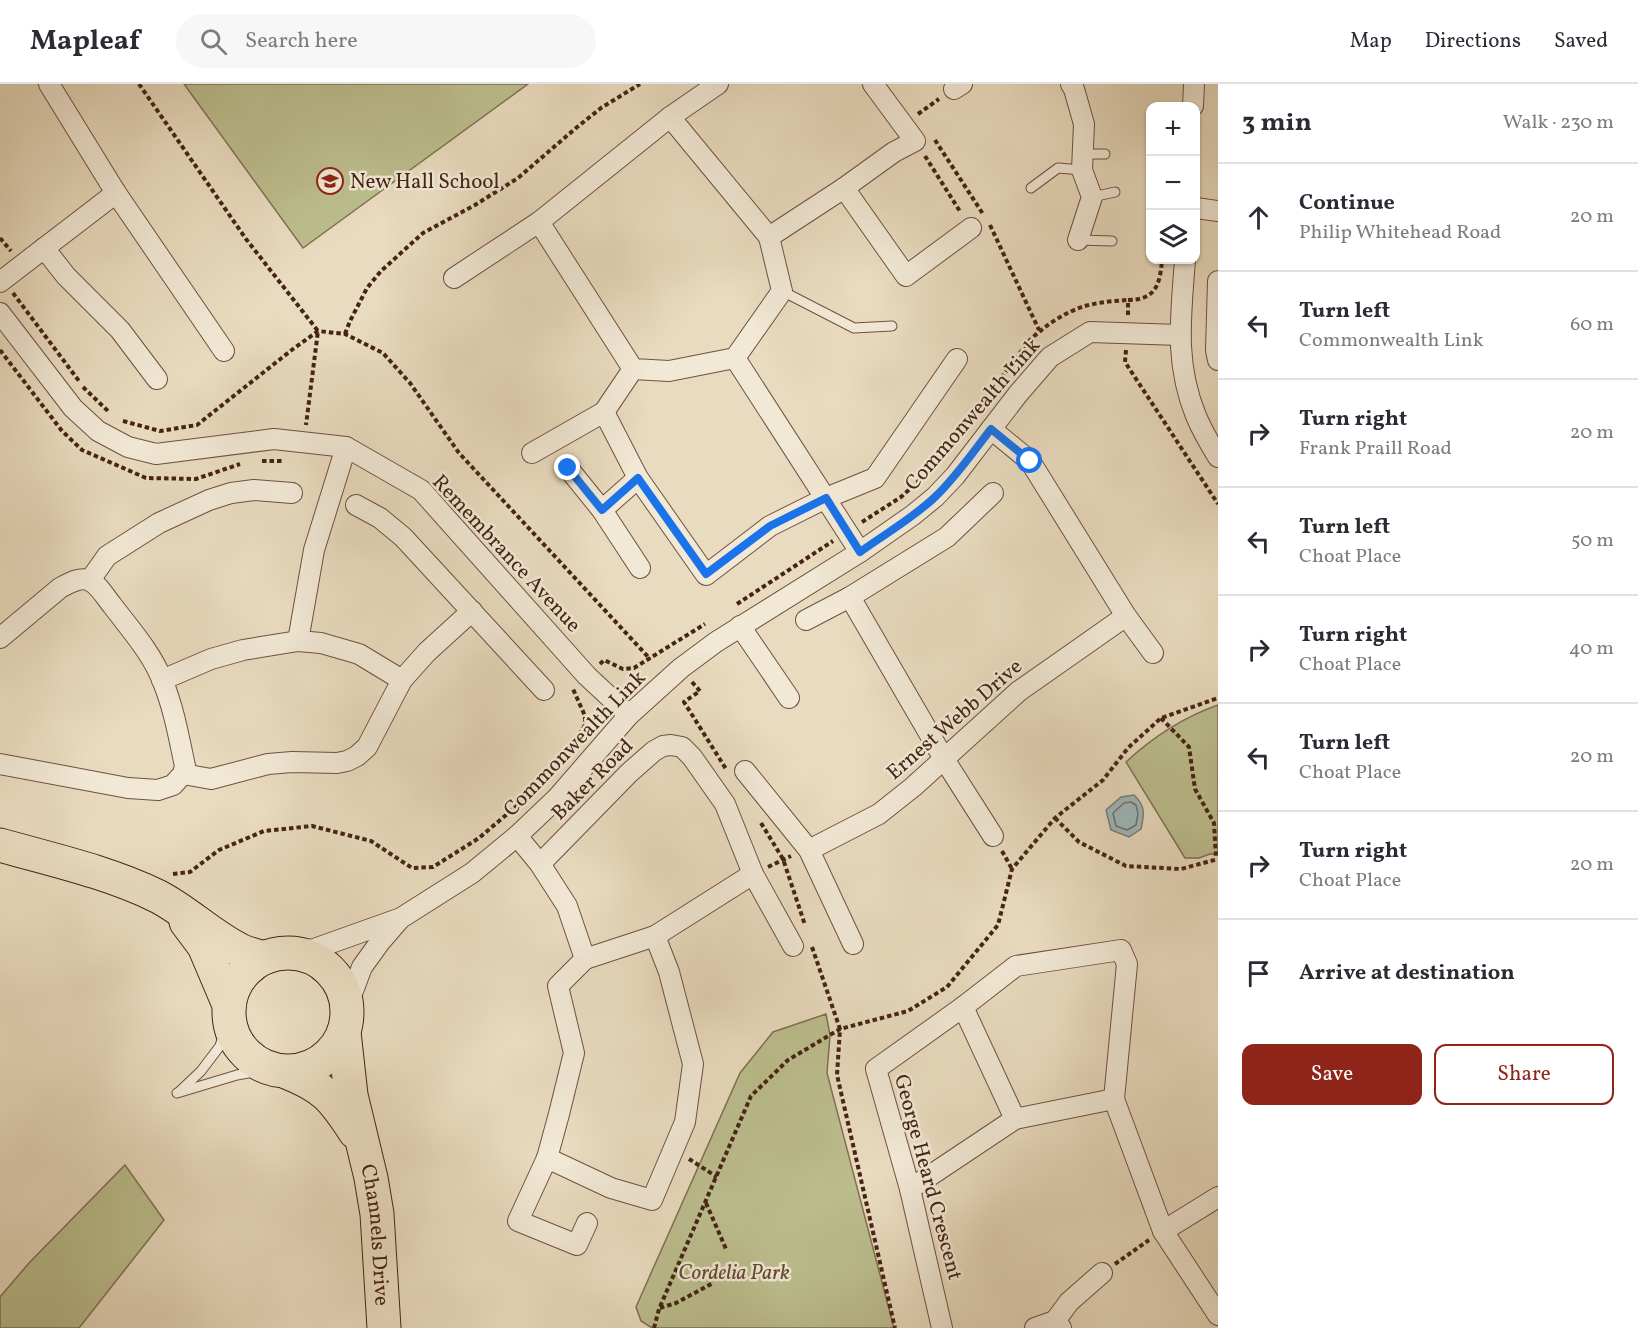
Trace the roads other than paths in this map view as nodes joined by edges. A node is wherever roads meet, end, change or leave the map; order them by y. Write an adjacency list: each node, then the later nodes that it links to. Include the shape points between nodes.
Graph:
1 (50, 84): 13 (street)
2 (718, 84): 7 (street)
3 (873, 84): 10 (street, via 917,129 894,152)
4 (1071, 84): 9 (street, via 1084,124)
5 (1194, 84): 6 (street)
6 (1193, 102)
7 (670, 117): 17 (street); 19 (street)
8 (1105, 154): 9 (lane)
9 (1083, 162): 11 (lane, via 1058,168); 14 (street)
10 (844, 188): 18 (street, via 906,276); 19 (street)
11 (1031, 188)
12 (1115, 192): 14 (lane)
13 (116, 193): 22 (street); 31 (street)
14 (1092, 197): 20 (street)
15 (1200, 209): 16 (street)
16 (1218, 211)
17 (539, 222): 24 (street); 35 (street)
18 (971, 228)
19 (770, 237): 27 (street)
20 (1078, 240): 21 (lane)
21 (1112, 241)
22 (44, 248): 26 (street); 36 (street, via 120,330)
23 (1185, 264): 30 (street)
24 (454, 278)
25 (1218, 281): 34 (street)
26 (0, 282)
27 (782, 291): 29 (lane, via 854,328); 32 (street)
28 (0, 313): 39 (street, Remembrance Avenue, via 73,408 98,431 128,447 156,454 274,439)
29 (892, 326)
30 (1180, 335): 38 (street, Commonwealth Link, via 1090,332 1050,357); 41 (street, via 1189,395)
31 (224, 351)
32 (735, 358): 35 (street, via 669,371); 46 (street)
33 (957, 359): 46 (street, via 874,478)
34 (1218, 360)
35 (633, 369): 37 (street)
36 (157, 379)
37 (604, 412): 40 (street); 43 (street)
38 (991, 429): 49 (street, Commonwealth Link, via 935,497); 54 (street, via 1030,461)
39 (346, 447): 58 (street, via 314,550); 64 (street, Remembrance Avenue, via 421,490 587,676)
40 (532, 453)
41 (1218, 457)
42 (568, 468): 48 (street)
43 (638, 478): 46 (street, via 706,574 770,526); 48 (street)
44 (292, 493): 51 (street, via 254,490 209,500 159,523 106,556)
45 (993, 493): 52 (street, via 946,537)
46 (826, 498): 49 (street)
47 (356, 505): 53 (street, via 403,537)
48 (602, 510): 50 (street)
49 (860, 552): 56 (street, Commonwealth Link)
50 (640, 568)
51 (90, 580): 57 (street, via 78,579 60,588); 60 (street, via 144,648)
52 (850, 597): 55 (street); 65 (street)
53 (472, 611): 61 (street); 62 (street)
54 (1126, 616): 59 (street); 65 (street, Ernest Webb Drive, via 1019,691)
55 (806, 620)
56 (740, 627): 63 (street); 64 (street, Commonwealth Link, via 681,668)
57 (0, 638)
58 (298, 641): 60 (street, via 211,659); 61 (street, via 360,654)
59 (1153, 653)
60 (162, 680): 68 (street, via 175,717 185,766)
61 (402, 680): 68 (street, via 367,747 347,761 268,764 211,779)
62 (544, 690)
63 (789, 698)
64 (629, 715): 69 (street, Commonwealth Link, via 557,798)
65 (944, 759): 70 (street); 72 (street, Ernest Webb Drive, via 879,814)
66 (0, 764): 68 (street, via 158,790 173,785)
67 (736, 771): 72 (street)
68 (183, 774)
69 (517, 836): 73 (street); 76 (street, Commonwealth Link, via 472,873)
70 (993, 836)
71 (0, 845): 75 (highway, via 107,875)
72 (809, 850): 79 (street)
73 (540, 864): 74 (street, Baker Road, via 629,773 654,751 671,745 682,747 692,756 725,804); 82 (street, via 567,906)
74 (753, 874): 77 (street); 78 (street, Baker Road)
75 (174, 907): 81 (highway, via 229,944); 84 (highway, via 212,961)
76 (401, 918): 80 (street, Commonwealth Link); 85 (street, Commonwealth Link, via 362,967)
77 (655, 936): 82 (street); 90 (street, via 669,972 693,1064 685,1122 652,1200 611,1188)
78 (801, 942)
79 (853, 944)
80 (300, 954): 81 (highway); 85 (highway, via 322,964 339,983 344,994)
81 (264, 958): 84 (highway, via 244,972 231,993)
82 (585, 959): 90 (street, via 558,986 574,1053)
83 (963, 1007): 87 (street, George Heard Crescent, via 1016,966 1121,950 1127,964); 88 (street); 91 (street, George Heard Crescent, via 876,1069)
84 (229, 1011): 86 (highway, via 231,1029 243,1051); 86 (lane, via 220,1046 177,1093 227,1078)
85 (345, 1019): 86 (highway, via 338,1043 321,1061 304,1069); 89 (highway, Channels Drive, via 351,1095)
86 (279, 1070): 89 (highway, Channels Drive, via 327,1094)
87 (1114, 1099): 88 (street); 94 (street, George Heard Crescent)
88 (1015, 1119): 91 (street)
89 (361, 1141): 98 (highway, Channels Drive, via 377,1214)
90 (547, 1158): 93 (street, via 518,1221 577,1245)
91 (910, 1190): 99 (street, George Heard Crescent)
92 (1218, 1197): 94 (street)
93 (587, 1223)
94 (1163, 1231): 96 (street, George Heard Crescent)
95 (1102, 1273): 97 (street, via 1069,1302)
96 (1218, 1315)
97 (1058, 1324): 100 (street)
98 (384, 1328)
99 (942, 1328)
100 (1035, 1328)

